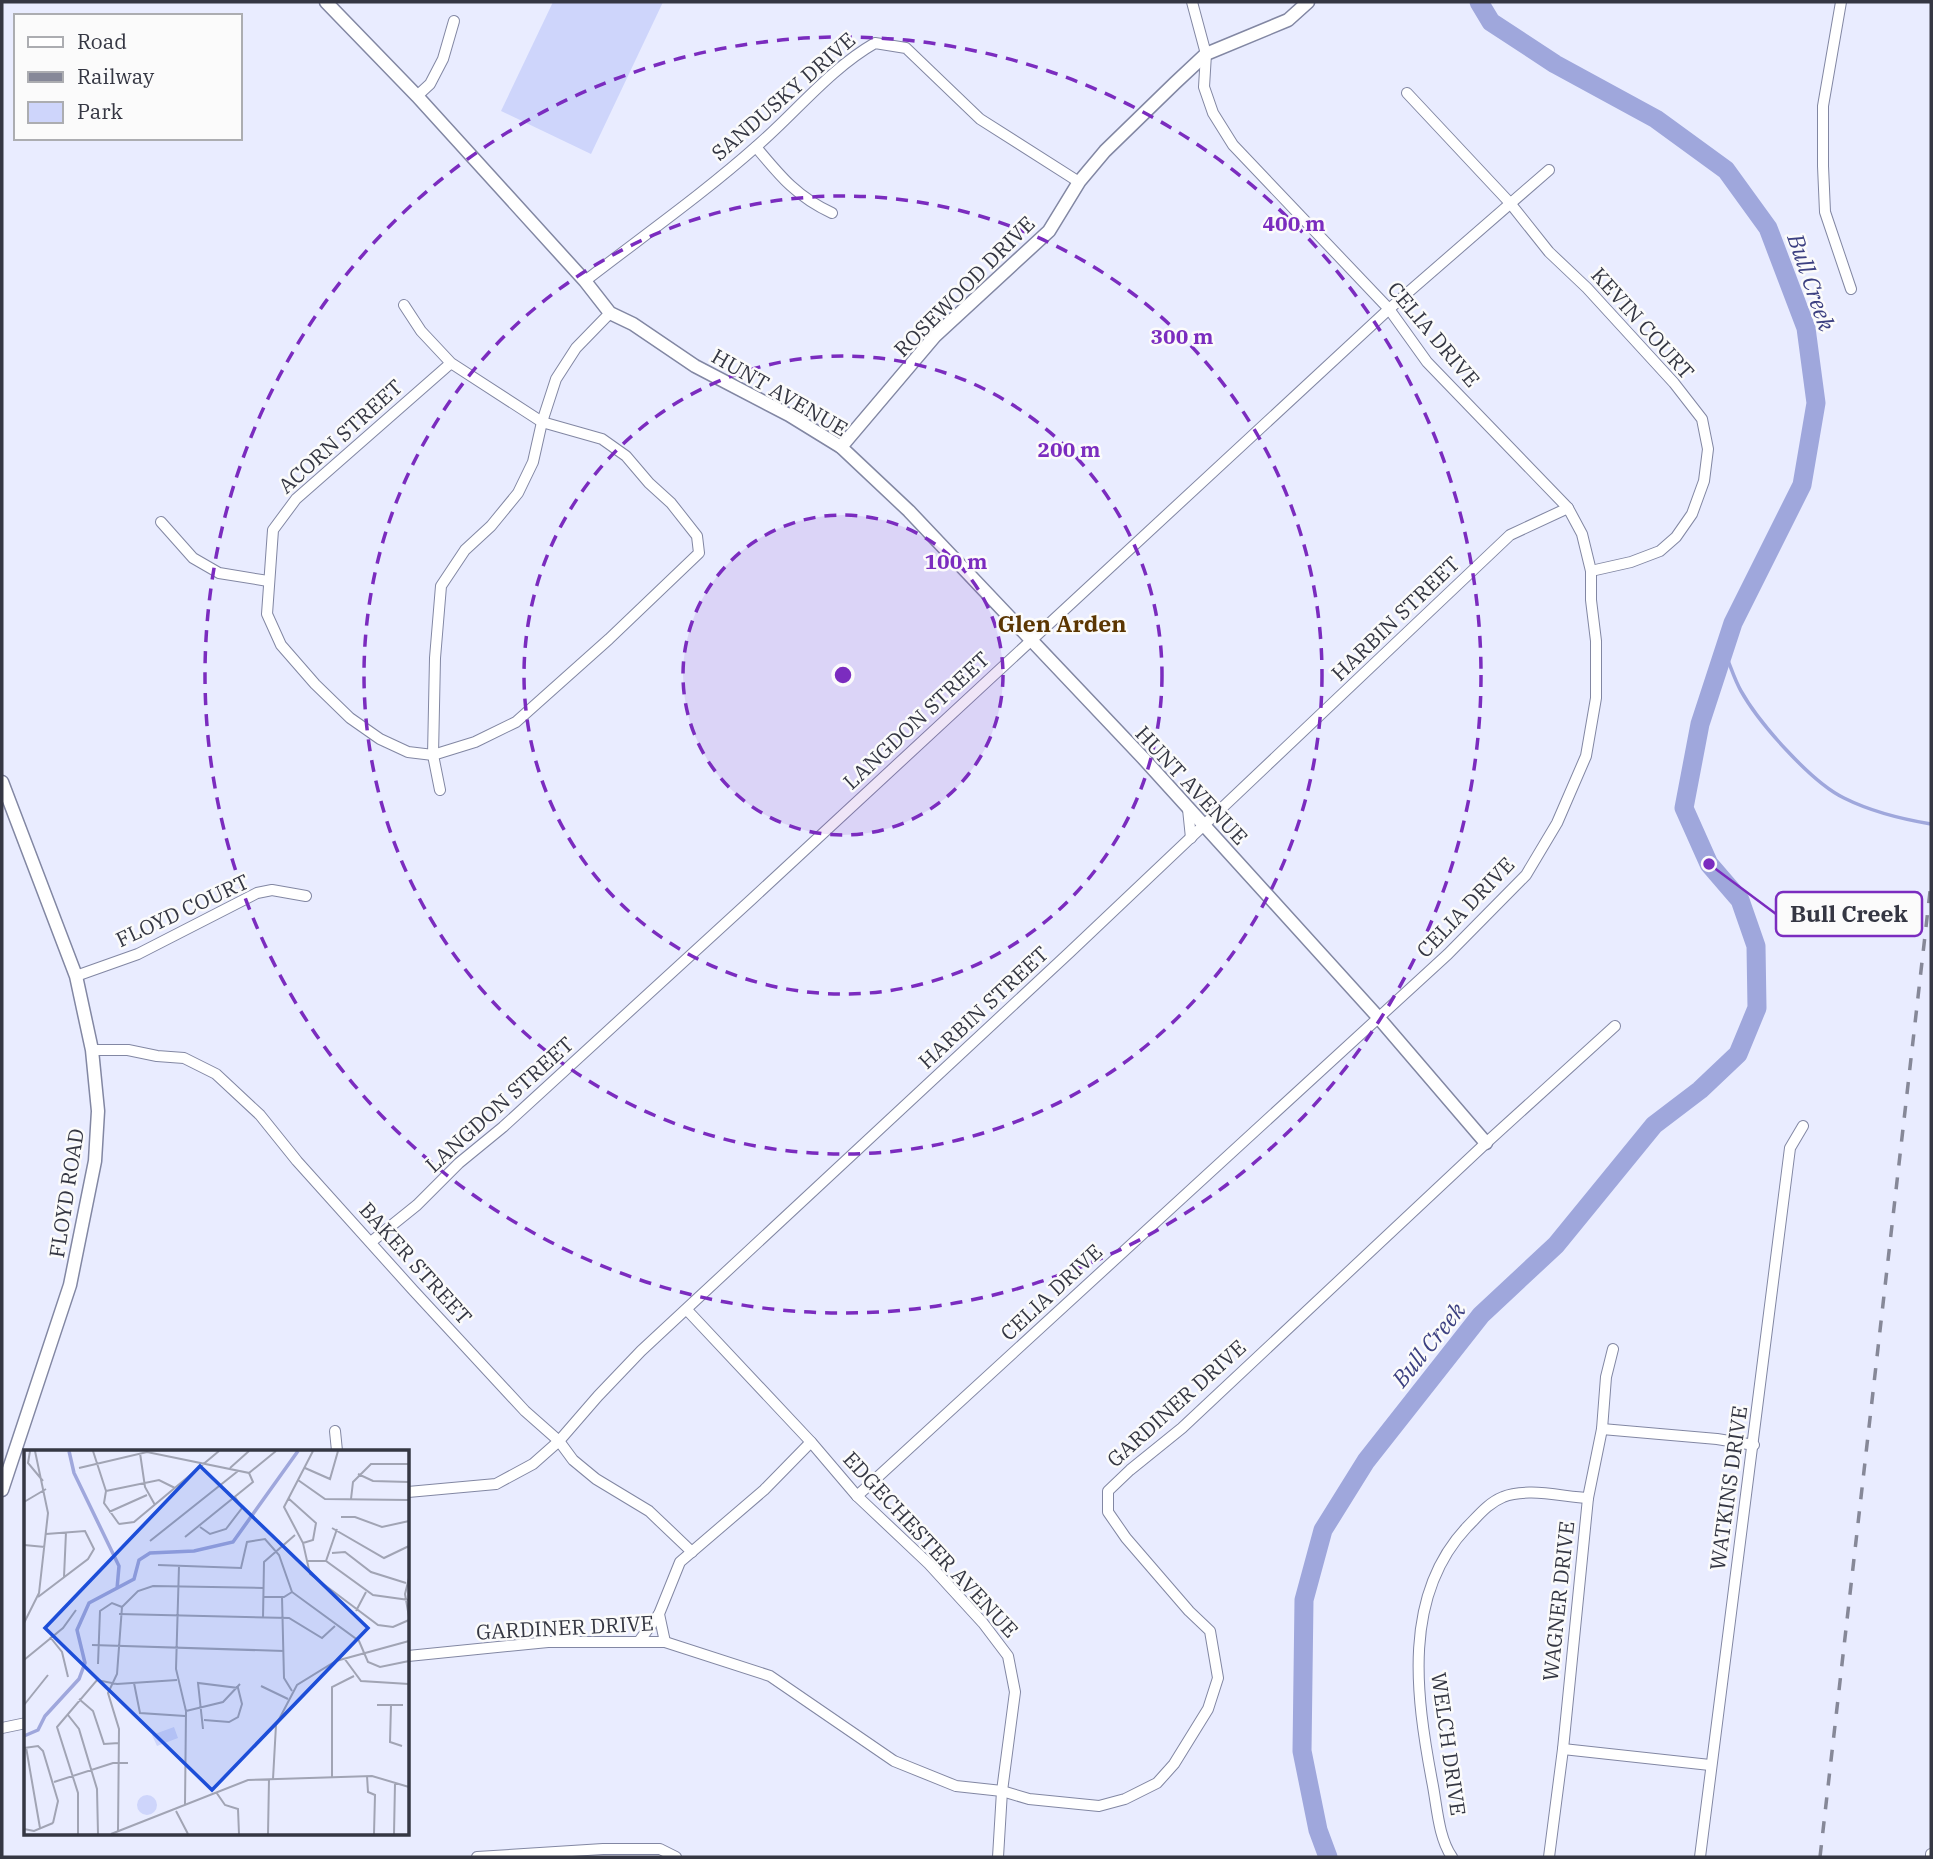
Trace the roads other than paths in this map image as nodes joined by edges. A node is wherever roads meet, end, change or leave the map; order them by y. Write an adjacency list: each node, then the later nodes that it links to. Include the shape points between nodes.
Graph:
1 (326, 2): 8 (street, HUNT AVENUE)
2 (1192, 2): 6 (street, CELIA DRIVE)
3 (1308, 2): 6 (street, ROSEWOOD DRIVE, via 1288,20)
4 (1841, 2): 15 (street, via 1823,106 1823,166 1825,212)
5 (454, 21): 8 (street, via 443,59 430,85)
6 (1206, 54): 11 (street, ROSEWOOD DRIVE); 17 (street, CELIA DRIVE, via 1204,87 1213,113 1233,145)
7 (1407, 93): 12 (street, KEVIN COURT)
8 (417, 96): 14 (street, HUNT AVENUE)
9 (756, 147): 11 (street, SANDUSKY DRIVE, via 819,85 875,43 906,48 980,119); 13 (street, via 786,183); 14 (street, SANDUSKY DRIVE)
10 (1549, 170): 12 (street, LANGDON STREET)
11 (1079, 182): 21 (street, ROSEWOOD DRIVE, via 1049,231 935,336)
12 (1510, 203): 17 (street, LANGDON STREET); 24 (street, KEVIN COURT, via 1702,419 1708,449 1704,481 1692,514 1676,537 1660,551)
13 (832, 213)
14 (585, 281): 18 (street, HUNT AVENUE)
15 (1851, 289)
16 (404, 305): 19 (street)
17 (1389, 309): 22 (street, CELIA DRIVE, via 1427,362); 26 (street, LANGDON STREET)
18 (610, 313): 20 (street, via 569,358 556,379); 21 (street, HUNT AVENUE)
19 (451, 363): 20 (street); 25 (street, ACORN STREET, via 296,499 273,530)
20 (542, 422): 27 (street, via 533,461 518,493 465,550 441,586); 27 (street, via 601,439 626,456 697,536 699,552 516,722)
21 (841, 447): 26 (street, HUNT AVENUE)
22 (1567, 508): 24 (street, CELIA DRIVE, via 1582,534); 31 (street, HARBIN STREET, via 1510,535)
23 (162, 522): 25 (street, via 193,558 219,573)
24 (1591, 571): 35 (street, CELIA DRIVE, via 1596,698 1586,756 1557,823 1526,875)
25 (268, 581): 27 (street, ACORN STREET, via 267,614 281,645 315,684 380,739 408,752)
26 (1031, 640): 30 (street, HUNT AVENUE); 40 (street, LANGDON STREET, via 503,1127)
27 (433, 755): 29 (street)
28 (2, 782): 34 (street, FLOYD ROAD)
29 (440, 790)
30 (1188, 809): 31 (street, HUNT AVENUE); 32 (street)
31 (1203, 825): 32 (street, HARBIN STREET); 35 (street, HUNT AVENUE)
32 (1191, 838): 41 (street, HARBIN STREET)
33 (306, 896): 34 (street, FLOYD COURT, via 272,890 257,893 138,954)
34 (76, 976): 37 (street, FLOYD ROAD)
35 (1378, 1017): 39 (street, HUNT AVENUE); 51 (street, CELIA DRIVE)
36 (1615, 1026): 39 (street, GARDINER DRIVE)
37 (93, 1050): 40 (street, BAKER STREET, via 184,1058 216,1074 260,1115); 49 (street, FLOYD ROAD, via 98,1111 95,1161 70,1285)
38 (1802, 1126): 47 (street, WATKINS DRIVE, via 1790,1148)
39 (1486, 1143): 62 (street, GARDINER DRIVE, via 1182,1428 1108,1491 1108,1512 1114,1521 1210,1631 1215,1650 1218,1678 1208,1709 1174,1765 1157,1783 1099,1806 1029,1799)
40 (371, 1242): 45 (street, BAKER STREET, via 525,1411)
41 (687, 1310): 45 (street, HARBIN STREET, via 598,1396); 46 (street, EDGECHESTER AVENUE)
42 (1613, 1349): 43 (street, WAGNER DRIVE)
43 (1601, 1429): 47 (street); 52 (street, WAGNER DRIVE)
44 (335, 1431): 48 (street)
45 (559, 1441): 50 (street, HARBIN STREET, via 533,1464 496,1484); 53 (street, BAKER STREET, via 588,1473 649,1511)
46 (811, 1442): 51 (street, EDGECHESTER AVENUE); 53 (street)
47 (1754, 1445): 61 (street, WATKINS DRIVE)
48 (337, 1450)
49 (2, 1490)
50 (410, 1492)
51 (858, 1496): 62 (street, EDGECHESTER AVENUE, via 929,1564 1008,1656 1015,1692)
52 (1588, 1498): 60 (street, WAGNER DRIVE); 66 (street, WELCH DRIVE, via 1520,1494 1500,1498 1453,1543 1430,1583 1418,1682 1437,1808)
53 (692, 1552): 54 (street, via 680,1562)
54 (659, 1614): 55 (street); 56 (street)
55 (640, 1640): 56 (street, GARDINER DRIVE); 57 (street, GARDINER DRIVE, via 548,1642)
56 (665, 1642): 62 (street, GARDINER DRIVE, via 770,1676 894,1761 956,1786)
57 (410, 1656)
58 (24, 1723): 59 (street)
59 (2, 1728)
60 (1563, 1749): 61 (street); 67 (street, WAGNER DRIVE)
61 (1710, 1765): 68 (street, WATKINS DRIVE)
62 (1002, 1791): 65 (street, EDGECHESTER AVENUE)
63 (477, 1857): 64 (street, via 660,1849)
64 (676, 1857)
65 (998, 1857)
66 (1452, 1857)
67 (1549, 1857)
68 (1700, 1857)

